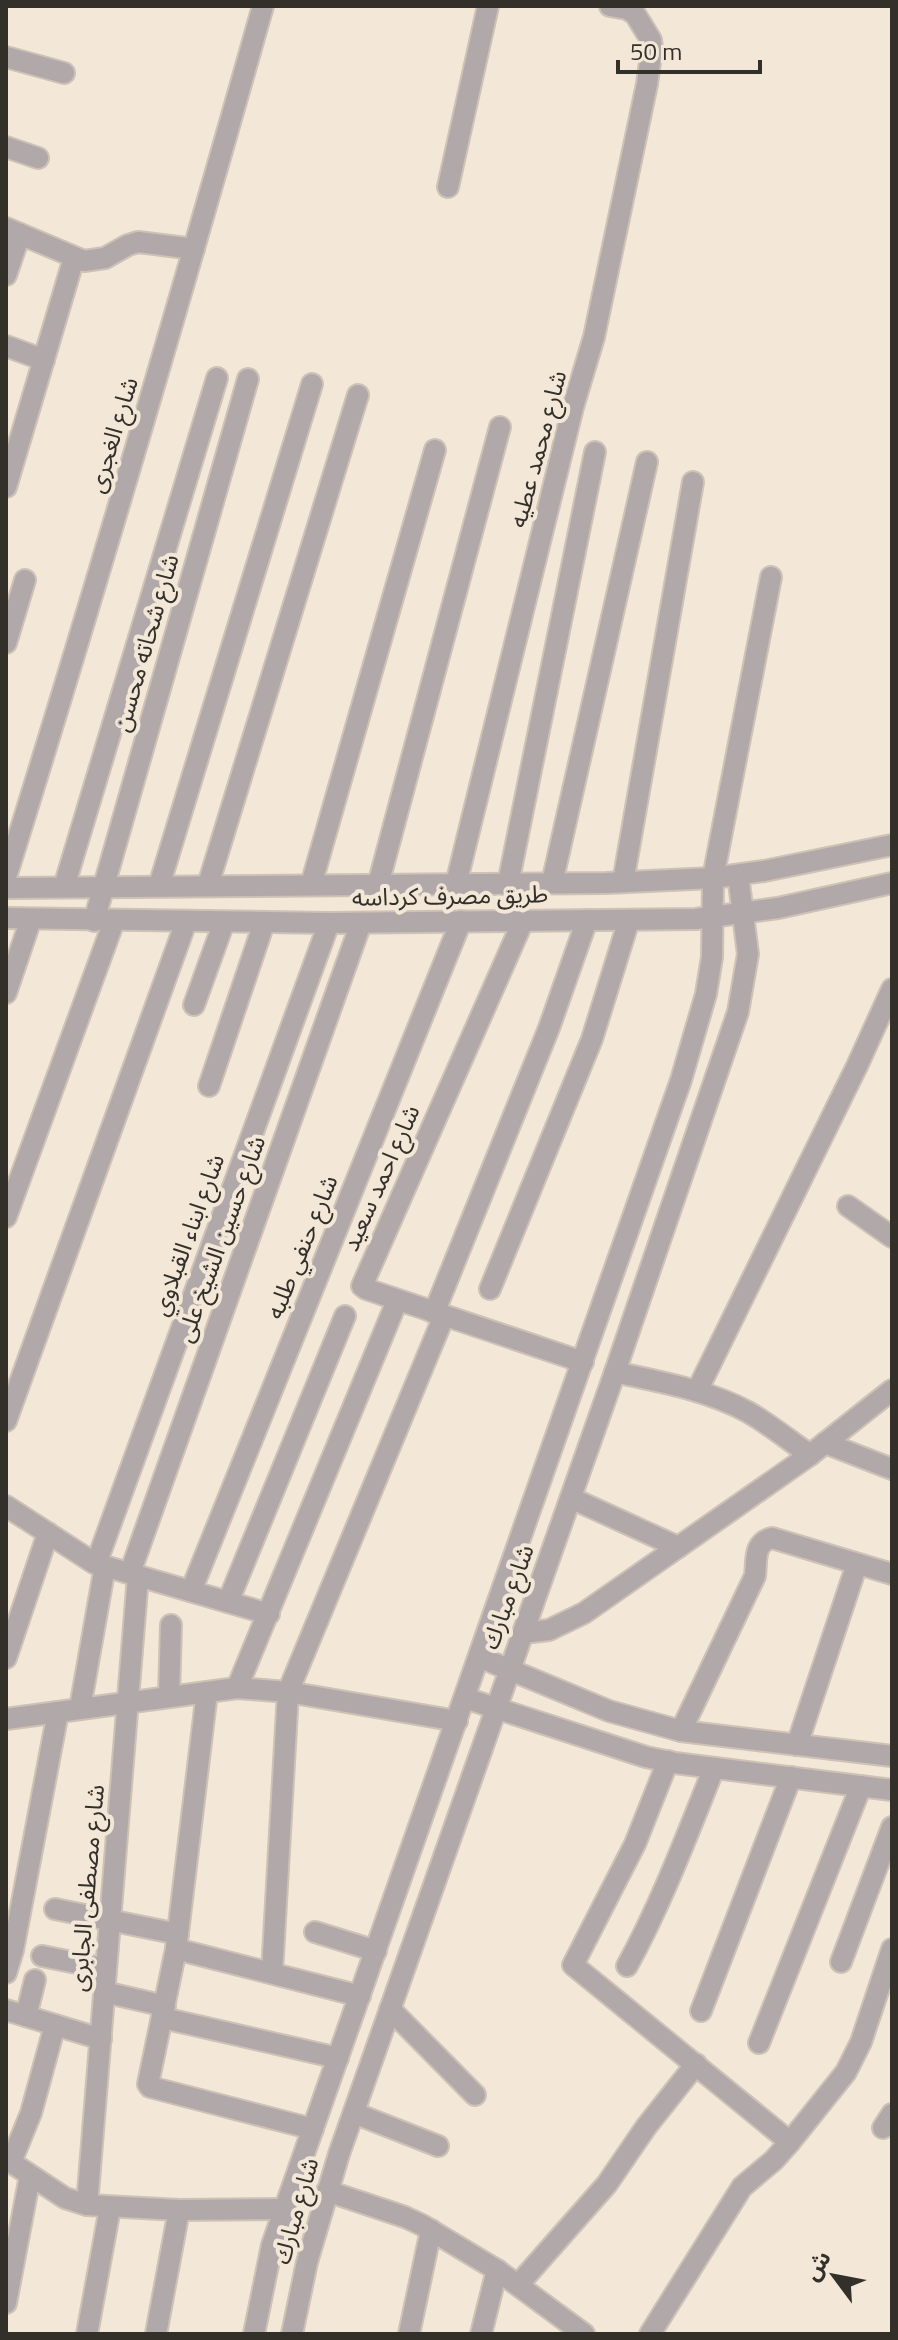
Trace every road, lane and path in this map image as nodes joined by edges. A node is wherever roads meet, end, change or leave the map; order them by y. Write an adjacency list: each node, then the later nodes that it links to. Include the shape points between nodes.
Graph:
1 (263, 6): 10 (street, شارع الغجرى)
2 (488, 6): 8 (street)
3 (610, 6): 35 (street, شارع محمد عطيه, via 631,11 644,26 652,44 647,84 594,337)
4 (6, 57): 5 (street)
5 (64, 73)
6 (6, 147): 7 (street)
7 (38, 158)
8 (448, 187)
9 (13, 231): 11 (street); 12 (street)
10 (194, 249): 11 (street, via 138,242 105,258); 30 (street, شارع الغجرى)
11 (74, 258): 14 (street)
12 (6, 275)
13 (6, 346): 14 (street)
14 (44, 360): 24 (street)
15 (217, 378): 41 (street)
16 (248, 379): 42 (street, شارع شحاته محسن)
17 (312, 384): 40 (street)
18 (358, 395): 37 (street)
19 (500, 427): 39 (street)
20 (435, 450): 38 (street)
21 (595, 452): 36 (street)
22 (647, 462): 33 (street)
23 (693, 482): 32 (street)
24 (6, 487)
25 (771, 577): 31 (street, شارع مبارك)
26 (25, 580): 27 (street)
27 (6, 643)
28 (892, 845): 29 (street, طريق مصرف كرداسه)
29 (738, 875): 31 (street, طريق مصرف كرداسه); 44 (street, شارع مبارك)
30 (6, 877)
31 (713, 878): 32 (street, طريق مصرف كرداسه); 45 (street, شارع مبارك)
32 (623, 882): 33 (street, طريق مصرف كرداسه)
33 (552, 883): 36 (street, طريق مصرف كرداسه)
34 (892, 883): 44 (street, طريق مصرف كرداسه)
35 (456, 884): 36 (street, طريق مصرف كرداسه); 39 (street, طريق مصرف كرداسه)
36 (508, 884)
37 (208, 885): 38 (street, طريق مصرف كرداسه); 40 (street, طريق مصرف كرداسه)
38 (311, 885): 39 (street, طريق مصرف كرداسه)
39 (378, 885)
40 (159, 886): 42 (street, طريق مصرف كرداسه)
41 (64, 887): 42 (street, طريق مصرف كرداسه); 43 (street, طريق مصرف كرداسه)
42 (104, 887): 50 (street, شارع شحاته محسن)
43 (6, 888)
44 (744, 912): 45 (street, طريق مصرف كرداسه); 70 (street, شارع مبارك, via 748,954 738,1012)
45 (713, 917): 49 (street, طريق مصرف كرداسه); 67 (street, شارع مبارك, via 706,994)
46 (6, 918): 47 (street, طريق مصرف كرداسه)
47 (31, 919): 50 (street, طريق مصرف كرداسه); 59 (street)
48 (587, 920): 49 (street, طريق مصرف كرداسه); 52 (street, طريق مصرف كرداسه); 68 (street)
49 (629, 920): 65 (street, via 592,1039)
50 (104, 921): 53 (street, طريق مصرف كرداسه); 63 (street, شارع شحاته محسن)
51 (461, 921): 52 (street, طريق مصرف كرداسه); 57 (street, طريق مصرف كرداسه); 86 (street, شارع حنفي طلبه)
52 (523, 921): 66 (street, شارع احمد سعيد, via 362,1283)
53 (186, 922): 54 (street, طريق مصرف كرداسه); 75 (street)
54 (224, 922): 55 (street, طريق مصرف كرداسه); 60 (street)
55 (264, 923): 56 (street, طريق مصرف كرداسه); 61 (street)
56 (329, 923): 57 (street, طريق مصرف كرداسه); 83 (street, شارع ابناء القبلاوي)
57 (361, 923): 84 (street, شارع حسين الشيخ على)
58 (892, 989): 74 (street)
59 (6, 993)
60 (194, 1005)
61 (209, 1086)
62 (848, 1206): 64 (street)
63 (6, 1217)
64 (892, 1237)
65 (490, 1289)
66 (397, 1301): 68 (street, شارع احمد سعيد); 88 (street)
67 (601, 1311): 70 (street); 71 (street, شارع مبارك)
68 (439, 1315): 71 (street, شارع احمد سعيد); 97 (street)
69 (345, 1316): 87 (street)
70 (633, 1321): 72 (street, شارع مبارك)
71 (583, 1362): 91 (street, شارع مبارك)
72 (615, 1372): 74 (street); 78 (street, شارع مبارك)
73 (892, 1390): 76 (street)
74 (697, 1391): 76 (street)
75 (6, 1421)
76 (818, 1449): 77 (street); 81 (street)
77 (892, 1469)
78 (571, 1498): 81 (street); 90 (street, شارع مبارك)
79 (6, 1506): 80 (street)
80 (48, 1533): 83 (street); 92 (street)
81 (678, 1547): 90 (street, via 571,1621)
82 (857, 1564): 85 (street); 107 (street, via 772,1538 762,1542 755,1576); 108 (street)
83 (100, 1565): 84 (street); 101 (street, شارع ابناء القبلاوي)
84 (134, 1574): 86 (street); 100 (street, شارع مصطفى الجابرى)
85 (892, 1574)
86 (191, 1591): 87 (street)
87 (228, 1602): 88 (street)
88 (269, 1614): 95 (street)
89 (171, 1625): 98 (street)
90 (523, 1633): 93 (street, شارع مبارك)
91 (479, 1657): 93 (street); 99 (street, شارع مبارك)
92 (6, 1658)
93 (510, 1670): 94 (street); 102 (street, شارع مبارك)
94 (548, 1686): 106 (street); 107 (street, via 609,1711)
95 (237, 1688): 96 (street); 97 (street)
96 (207, 1692): 98 (street); 119 (street)
97 (288, 1692): 105 (street); 127 (street)
98 (169, 1696): 100 (street)
99 (465, 1698): 102 (street); 105 (street, شارع مبارك)
100 (128, 1702): 101 (street); 117 (street, شارع مصطفى الجابرى)
101 (80, 1708): 103 (street)
102 (497, 1708): 106 (street); 131 (street, شارع مبارك)
103 (58, 1712): 104 (street); 126 (street)
104 (6, 1719)
105 (457, 1721): 121 (street, شارع مبارك)
106 (535, 1721): 110 (street)
107 (681, 1731): 108 (street)
108 (797, 1745): 109 (street)
109 (892, 1756)
110 (668, 1761): 111 (street); 139 (street, via 630,1854 573,1965)
111 (714, 1768): 112 (street); 124 (street)
112 (791, 1777): 113 (street); 132 (street)
113 (861, 1786): 114 (street); 137 (street)
114 (892, 1790)
115 (892, 1827): 123 (street)
116 (55, 1909): 117 (street)
117 (110, 1920): 119 (street); 125 (street, شارع مصطفى الجابرى)
118 (315, 1932): 121 (street)
119 (177, 1942): 127 (street); 133 (street)
120 (892, 1949): 143 (street, via 846,2072)
121 (376, 1951): 130 (street, شارع مبارك)
122 (42, 1956): 125 (street)
123 (841, 1962)
124 (627, 1966)
125 (106, 1969): 129 (street, شارع مصطفى الجابرى)
126 (6, 1973)
127 (272, 1973): 130 (street)
128 (35, 1980): 134 (street)
129 (104, 1992): 133 (street); 136 (street, شارع مصطفى الجابرى)
130 (360, 1996): 138 (street, شارع مبارك)
131 (390, 2009): 140 (street); 141 (street, شارع مبارك)
132 (701, 2011)
133 (164, 2012): 138 (street); 142 (street, via 148,2086)
134 (16, 2013): 135 (street)
135 (55, 2025): 136 (street); 145 (street, via 31,2113)
136 (101, 2039): 148 (street, شارع مصطفى الجابرى)
137 (759, 2043)
138 (338, 2058): 142 (street, شارع مبارك)
139 (696, 2064): 143 (street); 154 (street, via 607,2184)
140 (475, 2095)
141 (354, 2113): 144 (street); 147 (street, شارع مبارك)
142 (313, 2129): 150 (street, شارع مبارك)
143 (790, 2142): 163 (street, via 742,2187)
144 (438, 2146)
145 (8, 2160): 146 (street)
146 (30, 2176): 148 (street); 155 (street)
147 (327, 2191): 152 (street); 159 (street, شارع مبارك)
148 (87, 2205): 149 (street)
149 (110, 2208): 151 (street); 156 (street)
150 (285, 2209): 151 (street); 158 (street, شارع مبارك, via 264,2276)
151 (179, 2210): 157 (street)
152 (431, 2230): 153 (street); 160 (street)
153 (497, 2270): 154 (street); 161 (street)
154 (518, 2285): 162 (street)
155 (6, 2303)
156 (87, 2334)
157 (156, 2334)
158 (254, 2334)
159 (292, 2334)
160 (409, 2334)
161 (481, 2334)
162 (584, 2334)
163 (650, 2334)

